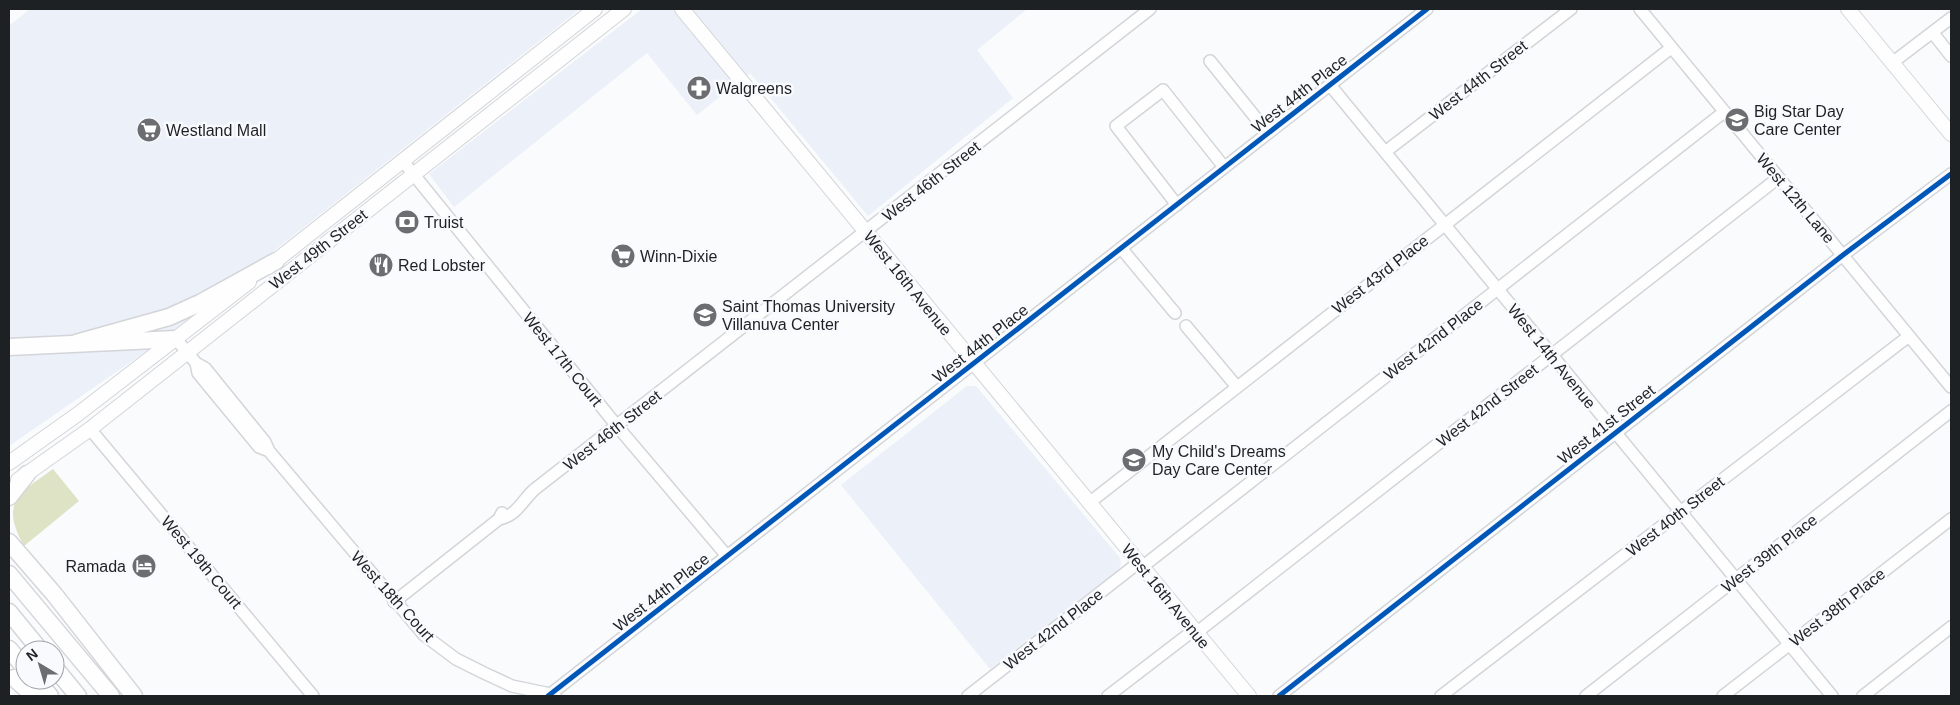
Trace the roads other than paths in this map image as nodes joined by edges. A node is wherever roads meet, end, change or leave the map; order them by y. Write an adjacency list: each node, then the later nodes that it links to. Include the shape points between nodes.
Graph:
1 (595, 9): 11 (main road, West 49th Street)
2 (624, 9): 17 (main road, West 49th Street)
3 (682, 9): 29 (main road, West 16th Avenue)
4 (1150, 9): 29 (street, West 46th Street)
5 (1426, 9): 16 (street, West 44th Place)
6 (1571, 9): 21 (street, West 44th Street)
7 (1640, 9): 12 (street, West 12th Lane)
8 (1848, 9): 15 (main road)
9 (1951, 18): 10 (street)
10 (1933, 33): 13 (street); 15 (street)
11 (552, 42): 17 (main road, via 548,56 515,81); 22 (main road, West 49th Street)
12 (1671, 48): 18 (street, West 12th Lane); 28 (street, West 43rd Place)
13 (1951, 56)
14 (1210, 61): 19 (street)
15 (1892, 63): 20 (main road)
16 (1330, 85): 19 (street, West 44th Place); 21 (street, West 14th Avenue)
17 (514, 95): 24 (main road, West 49th Street)
18 (1724, 112): 26 (street, West 12th Lane); 33 (street, West 42nd Place)
19 (1268, 133): 23 (street, West 44th Place)
20 (1951, 134)
21 (1385, 152): 28 (street, West 14th Avenue)
22 (402, 160): 24 (street, West 17th Court); 32 (main road, West 49th Street)
23 (1224, 168): 27 (street, West 44th Place); 27 (street, via 1163,90 1116,126)
24 (413, 174): 41 (main road, West 49th Street); 47 (street, West 17th Court)
25 (1951, 174): 31 (street, West 41st Street)
26 (1778, 178): 31 (street, West 12th Lane); 40 (street, West 42nd Street)
27 (1177, 205): 30 (street, West 44th Place)
28 (1444, 224): 33 (street, West 14th Avenue); 44 (street, West 43rd Place)
29 (866, 232): 43 (main road, West 16th Avenue); 47 (street, West 46th Street)
30 (1121, 248): 34 (street); 43 (street, West 44th Place)
31 (1843, 255): 36 (street, West 12th Lane); 49 (street, West 41st Street)
32 (276, 261): 37 (main road, West 49th Street); 38 (highway, via 169,317)
33 (1497, 289): 40 (street, West 14th Avenue); 60 (street, West 42nd Place)
34 (1175, 313)
35 (1186, 326): 44 (street)
36 (1908, 336): 45 (street, West 12th Lane); 56 (street, West 40th Street)
37 (176, 339): 38 (highway); 41 (street, West 18th Court); 42 (main road, West 49th Street)
38 (76, 343): 39 (highway)
39 (9, 347)
40 (1552, 355): 49 (street, West 14th Avenue); 68 (street, West 42nd Street)
41 (191, 357): 48 (main road, West 49th Street); 64 (street, West 18th Court, via 205,368)
42 (146, 363): 50 (main road, via 108,384); 51 (main road, West 49th Street)
43 (974, 363): 55 (main road, West 16th Avenue); 59 (street, West 44th Place)
44 (1237, 387): 55 (street, West 43rd Place)
45 (1951, 387)
46 (1951, 410): 62 (street, West 39th Place)
47 (618, 426): 59 (street, West 17th Court); 64 (street, West 46th Street, via 522,501 516,501)
48 (90, 428): 52 (main road, West 49th Street); 79 (street, West 19th Court)
49 (1615, 433): 56 (street, West 14th Avenue); 84 (street, West 41st Street)
50 (9, 452)
51 (9, 463)
52 (27, 474): 53 (main road, West 49th Street); 54 (highway)
53 (9, 486)
54 (9, 496)
55 (1089, 503): 60 (main road, West 16th Avenue)
56 (1679, 513): 62 (street, West 14th Avenue); 85 (street, West 40th Street)
57 (1951, 519): 71 (street, West 38th Place)
58 (9, 542): 78 (highway)
59 (728, 556): 80 (street, West 44th Place)
60 (1140, 565): 68 (main road, West 16th Avenue); 81 (street, West 42nd Place)
61 (9, 574): 77 (highway)
62 (1735, 580): 71 (street, West 14th Avenue); 86 (street, West 39th Place)
63 (9, 590): 76 (highway)
64 (394, 602): 80 (street, West 18th Court, via 424,635 456,659 512,686)
65 (9, 612): 70 (highway)
66 (1951, 627): 89 (street)
67 (9, 628): 69 (highway)
68 (1195, 631): 82 (street, West 42nd Street); 83 (main road, West 16th Avenue)
69 (19, 640)
70 (32, 640)
71 (1789, 645): 87 (street, West 38th Place); 88 (street, West 14th Avenue)
72 (9, 649): 73 (highway)
73 (15, 669)
74 (65, 680): 75 (highway)
75 (78, 696)
76 (96, 696)
77 (110, 696)
78 (134, 696)
79 (313, 696)
80 (552, 696)
81 (968, 696)
82 (1108, 696)
83 (1248, 696)
84 (1279, 696)
85 (1441, 696)
86 (1586, 696)
87 (1724, 696)
88 (1832, 696)
89 (1863, 696)

